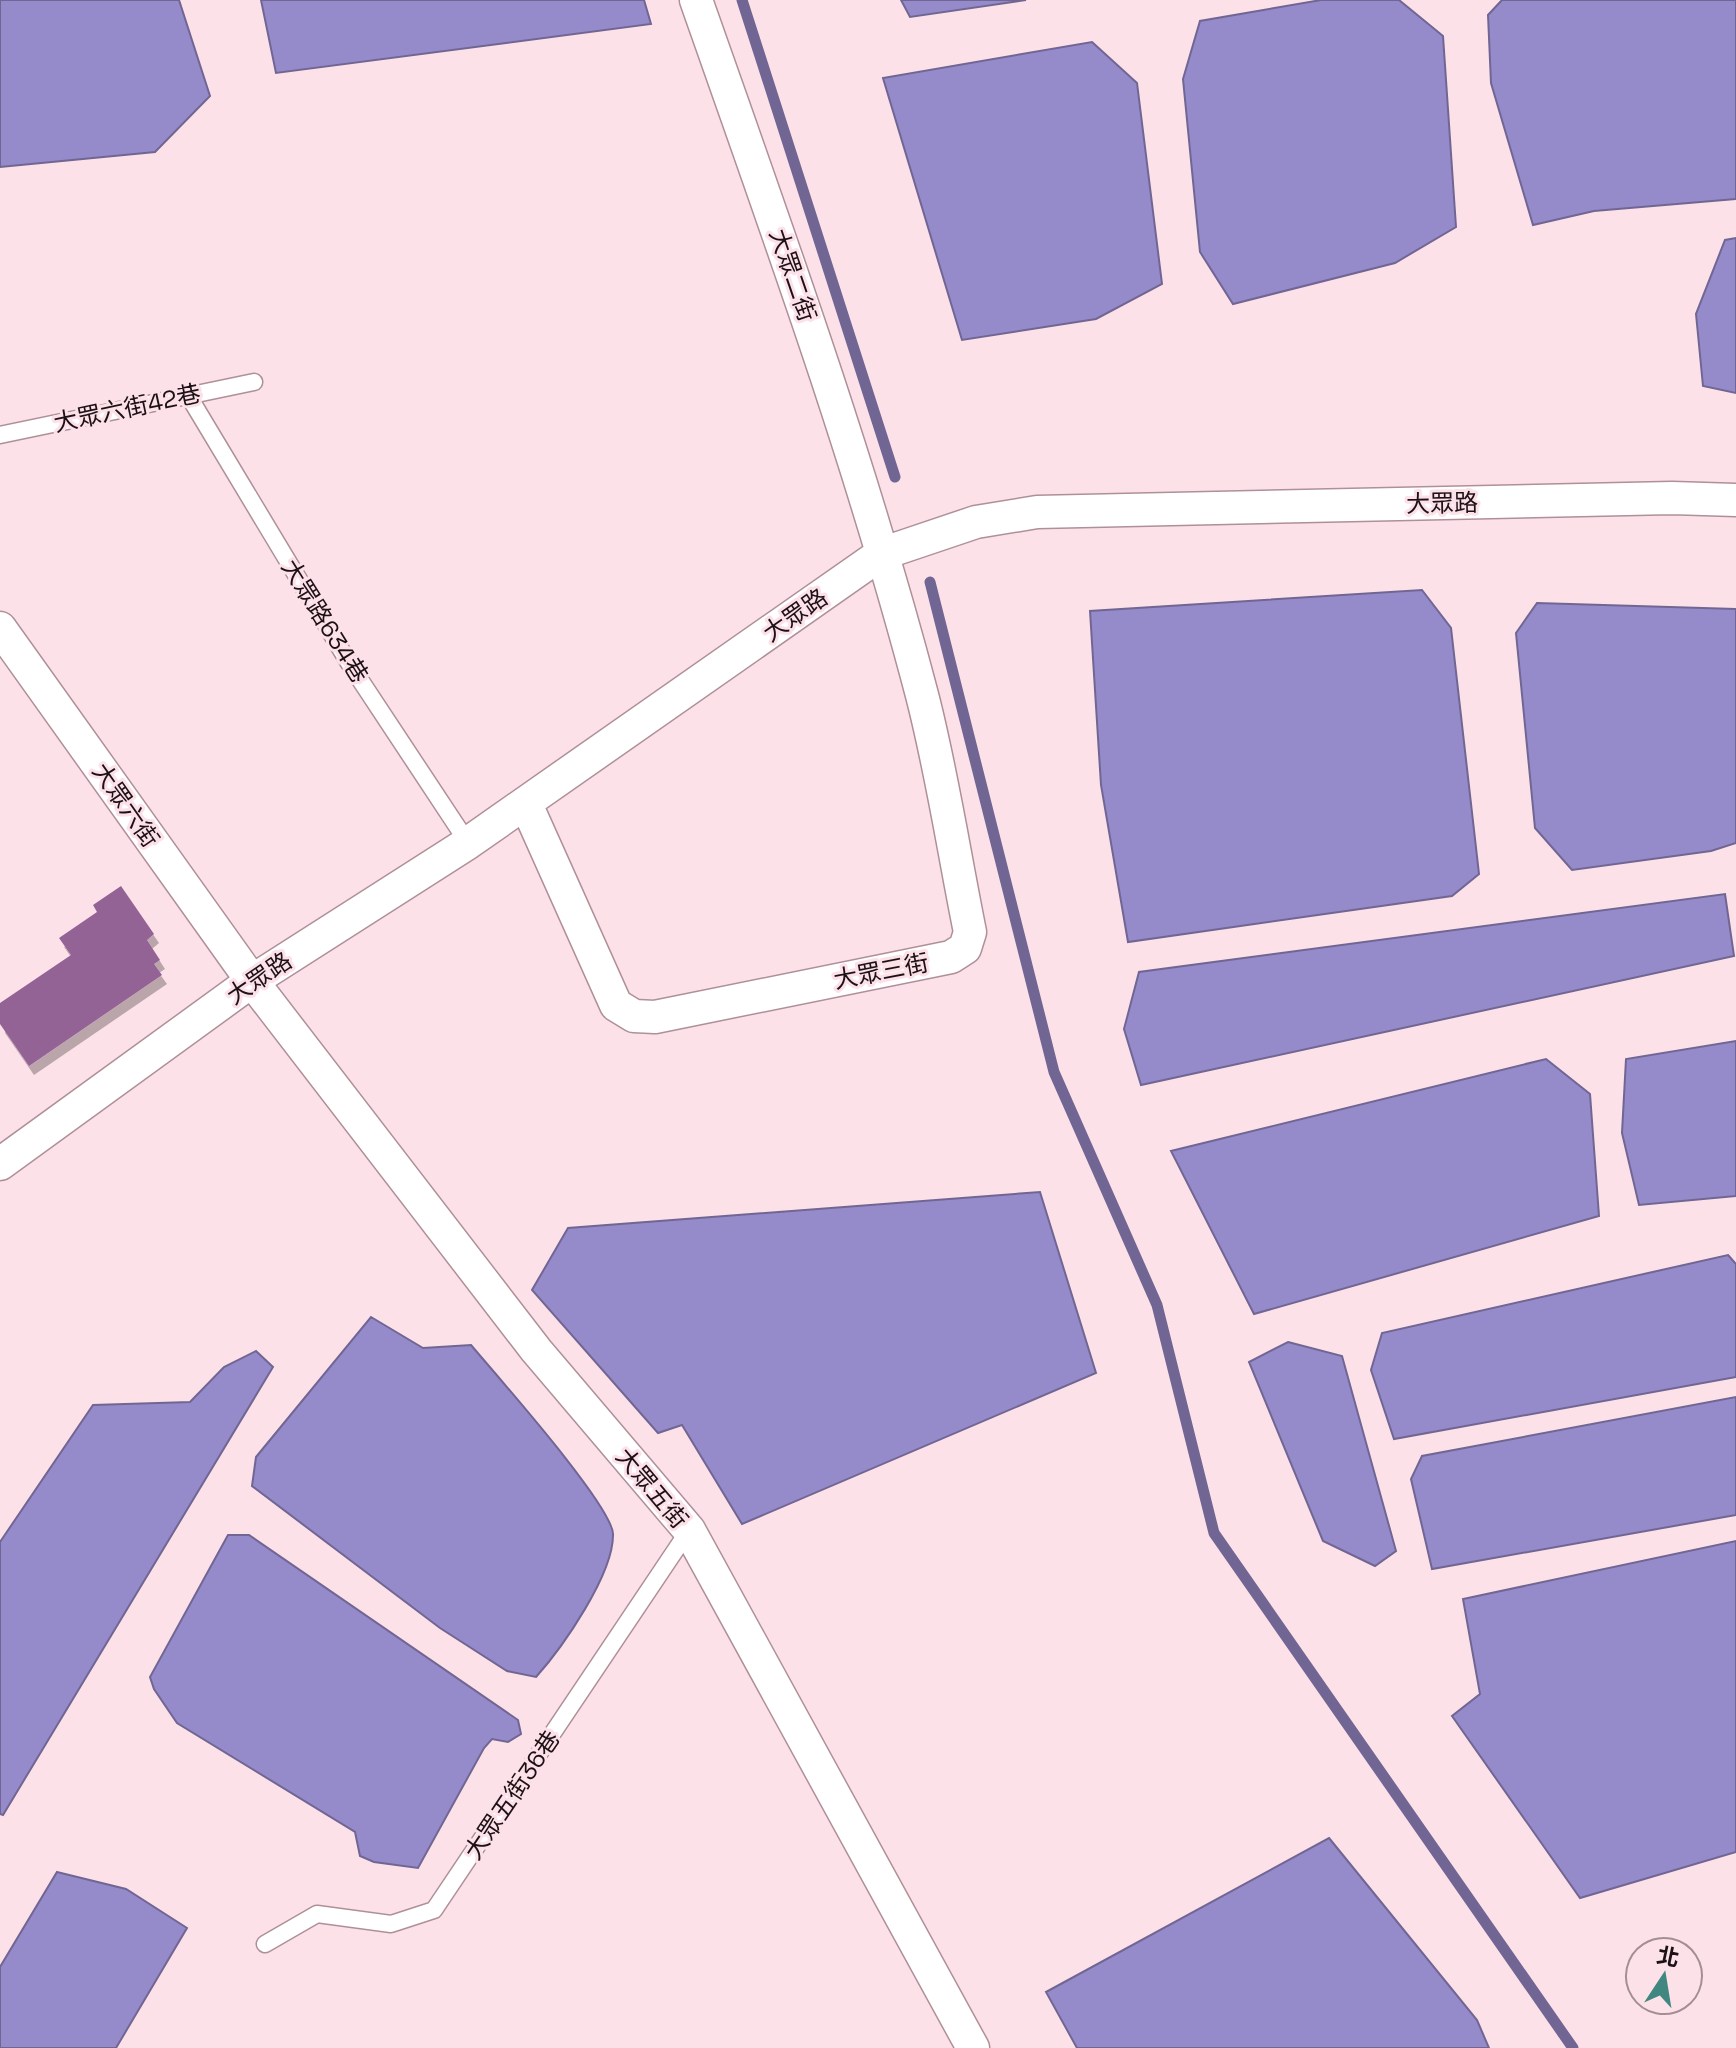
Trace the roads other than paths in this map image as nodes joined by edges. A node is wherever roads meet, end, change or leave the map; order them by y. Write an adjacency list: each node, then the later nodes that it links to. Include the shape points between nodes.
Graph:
1 (696, 0): 6 (street, 大眾二街, via 811,325)
2 (254, 382): 3 (lane, 大眾六街42巷)
3 (188, 395): 4 (lane, 大眾六街42巷); 9 (lane, 大眾路634巷, via 349,663)
4 (0, 435)
5 (1736, 500): 6 (street, 大眾路, via 1037,512 976,522)
6 (881, 554): 8 (street, 大眾路); 8 (street, 大眾三街, via 923,697 970,932 965,948 951,957 655,1017 634,1016 616,1005)
7 (0, 628): 10 (street, 大眾六街)
8 (526, 804): 9 (street, 大眾路)
9 (468, 843): 10 (street, 大眾路)
10 (252, 981): 11 (street, 大眾路); 12 (street, 大眾五街, via 536,1350)
11 (0, 1164)
12 (689, 1530): 13 (lane, 大眾五街36巷, via 434,1910 391,1924 317,1914); 14 (street, 大眾五街)
13 (265, 1944)
14 (973, 2048)

